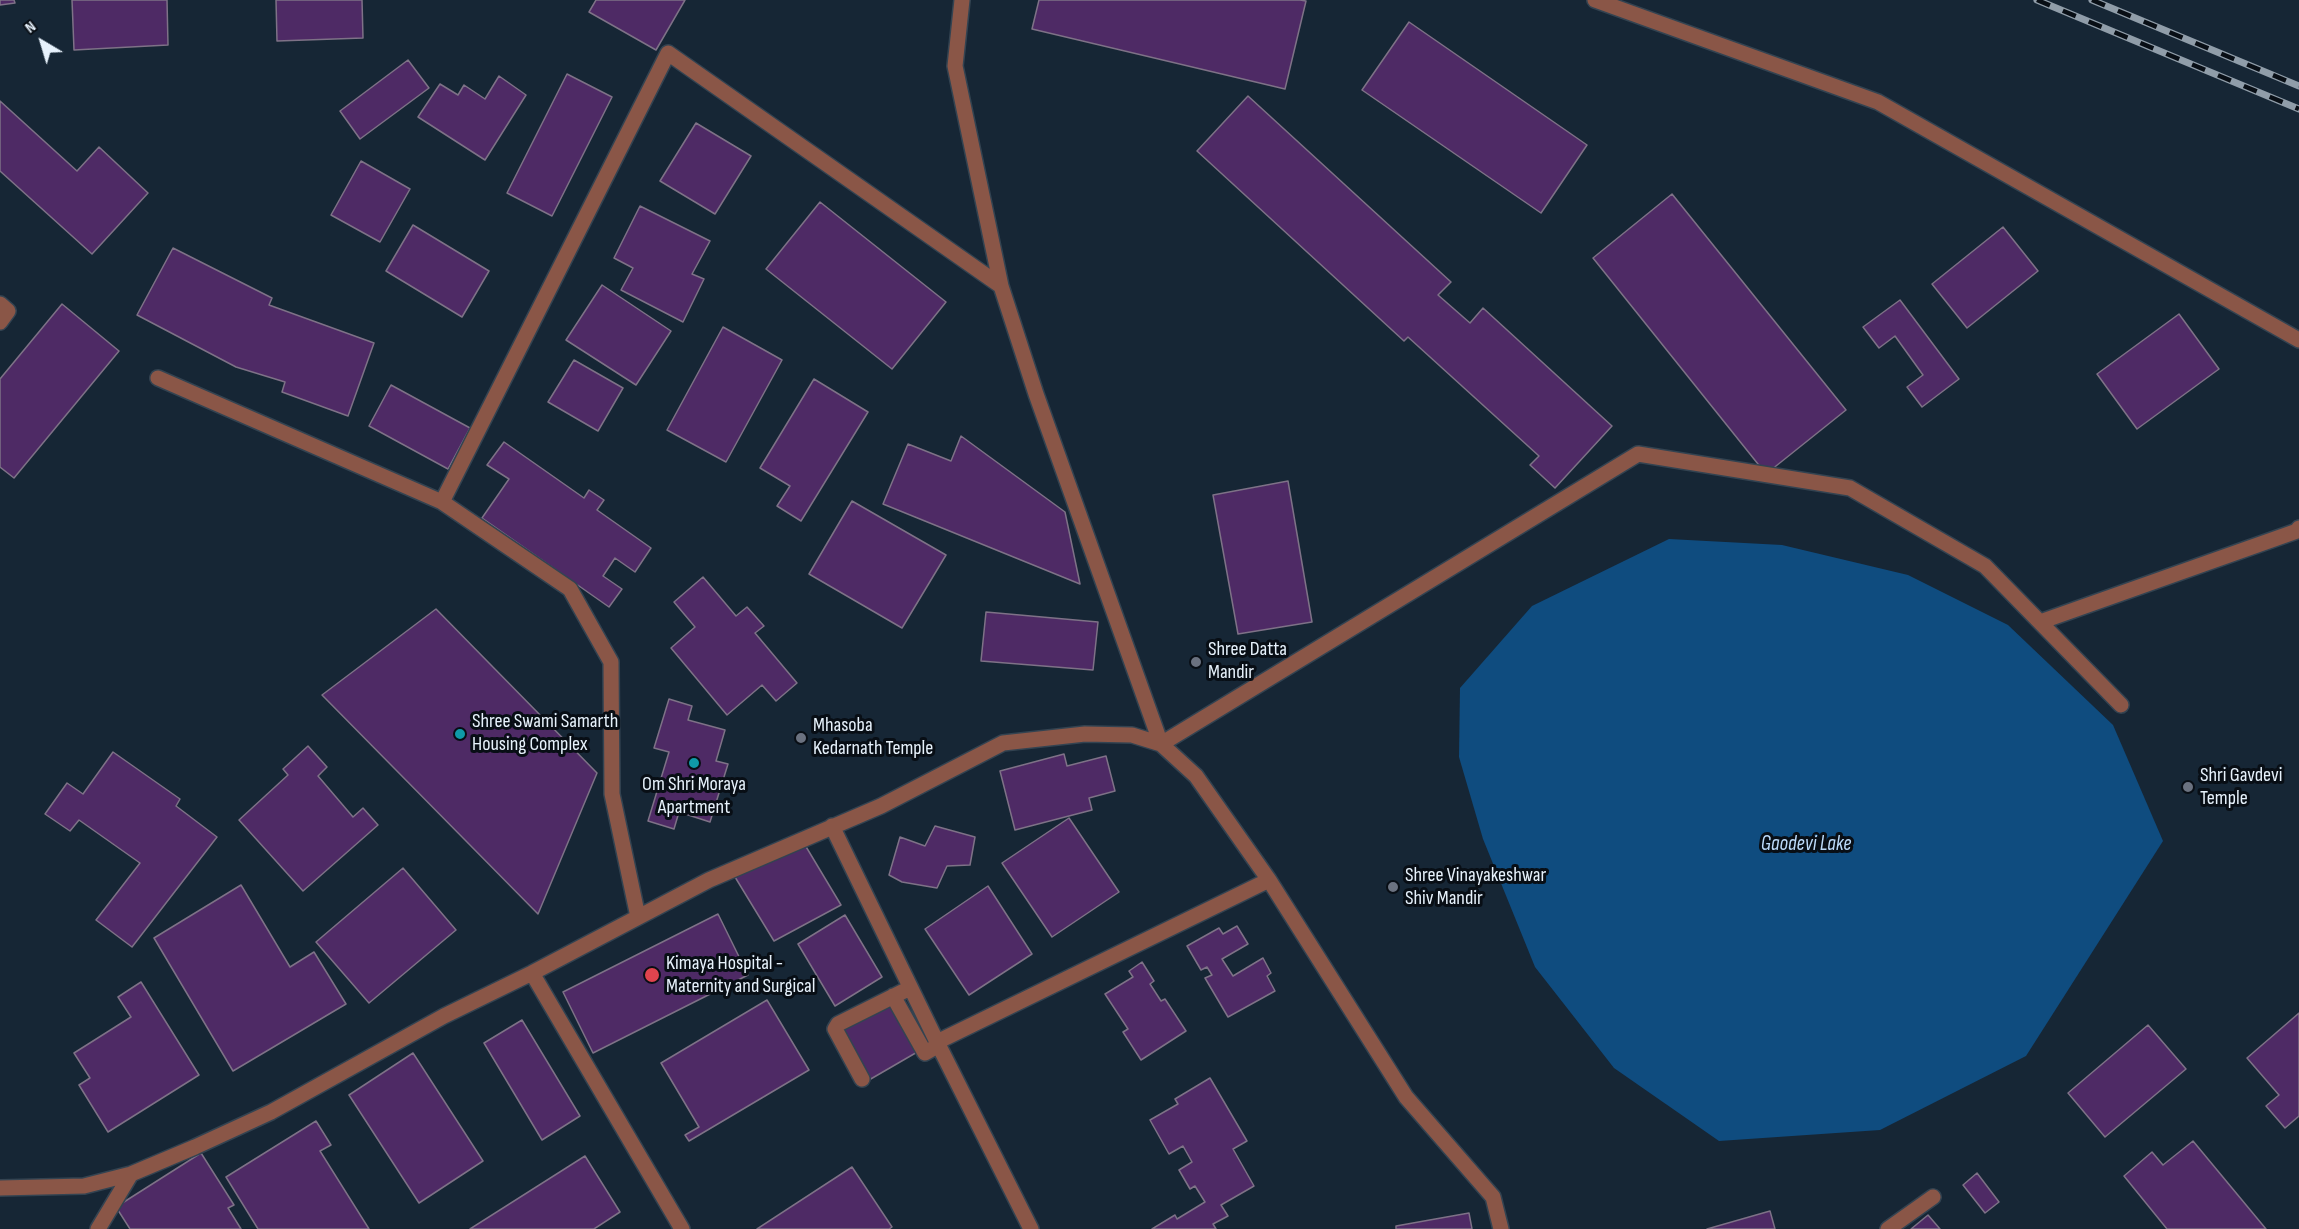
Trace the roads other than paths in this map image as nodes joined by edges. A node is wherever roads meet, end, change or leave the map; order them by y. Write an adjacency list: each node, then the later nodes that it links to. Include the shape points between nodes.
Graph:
1 (962, 0): 3 (street, via 956,66)
2 (1595, 0): 6 (street, via 1878,102)
3 (1001, 286): 8 (street, via 668,53); 12 (street)
4 (0, 304): 5 (street, via 8,311)
5 (0, 322)
6 (2299, 340)
7 (158, 378): 8 (street)
8 (442, 502): 15 (street, via 570,589 611,662 612,794)
9 (2299, 528): 10 (street)
10 (2040, 622): 11 (street); 12 (street, via 1985,566 1850,488 1638,454)
11 (2121, 705)
12 (1161, 744): 13 (street, via 1132,735 1085,734 1003,743 881,806); 14 (street, via 1196,776)
13 (832, 826): 15 (street, via 709,880); 17 (street)
14 (1269, 880): 19 (street); 27 (street, via 1406,1097 1493,1197)
15 (638, 917): 16 (street)
16 (532, 973): 21 (street, via 444,1016 271,1112); 25 (street)
17 (910, 987): 18 (street); 19 (street)
18 (893, 996): 19 (street, via 925,1053); 20 (street, via 835,1029)
19 (938, 1043): 26 (street)
20 (862, 1079)
21 (131, 1174): 22 (street, via 84,1186); 24 (street)
22 (0, 1188)
23 (1933, 1197): 28 (street)
24 (98, 1229)
25 (682, 1229)
26 (1031, 1229)
27 (1501, 1229)
28 (1888, 1229)

